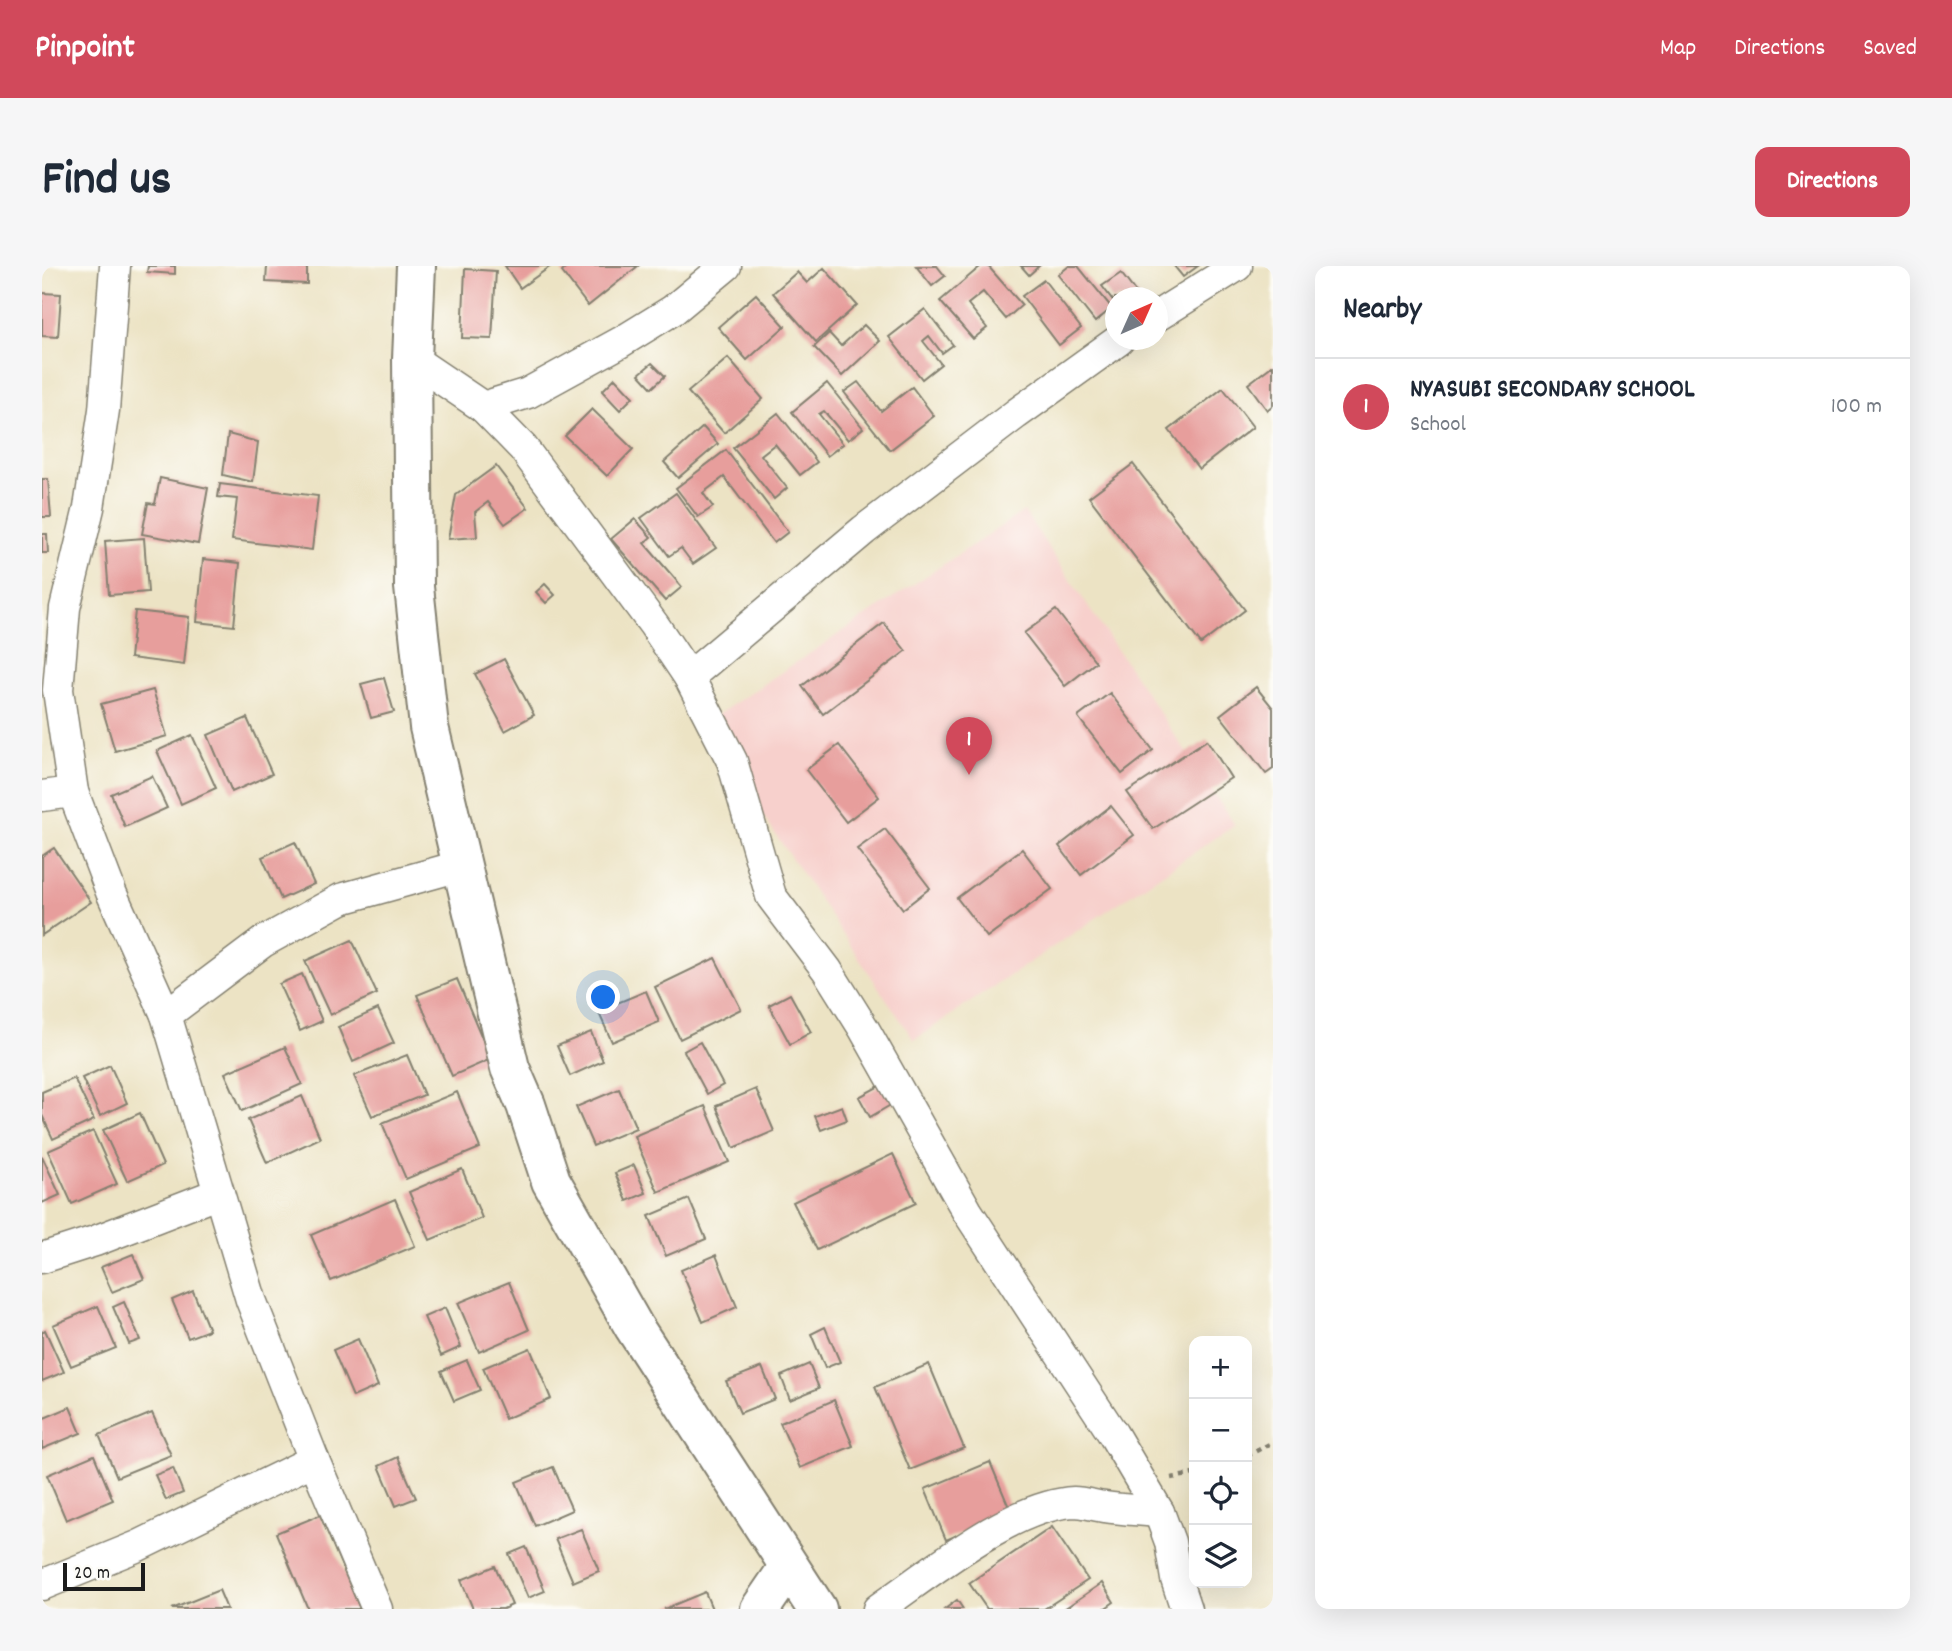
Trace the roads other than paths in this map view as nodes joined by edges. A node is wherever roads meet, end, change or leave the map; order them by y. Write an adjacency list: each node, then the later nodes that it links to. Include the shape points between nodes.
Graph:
1 (115, 266): 10 (street, via 104,410 89,509 65,608 58,690)
2 (416, 266): 7 (street)
3 (726, 266): 8 (street, via 673,310 621,342 528,393)
4 (1237, 266): 5 (street)
5 (1168, 309)
6 (1105, 350): 9 (street, via 864,530)
7 (412, 359): 8 (street); 12 (street, via 415,600 429,727)
8 (483, 407): 9 (street, via 523,448)
9 (689, 677): 17 (street, via 732,761 771,896 839,989 967,1211)
10 (73, 792): 11 (street); 13 (street)
11 (42, 796)
12 (463, 865): 13 (street, via 341,899 263,942); 18 (street, via 510,1068 551,1181 634,1327)
13 (166, 1015): 14 (street)
14 (219, 1193): 15 (street); 16 (street, via 251,1300)
15 (42, 1258)
16 (314, 1460): 19 (street, via 138,1546); 20 (street)
17 (1159, 1512): 23 (street, via 1076,1502 1044,1506 957,1554); 24 (street)
18 (788, 1568): 21 (street); 22 (street)
19 (42, 1585)
20 (377, 1609)
21 (760, 1609)
22 (817, 1609)
23 (878, 1609)
24 (1186, 1609)

